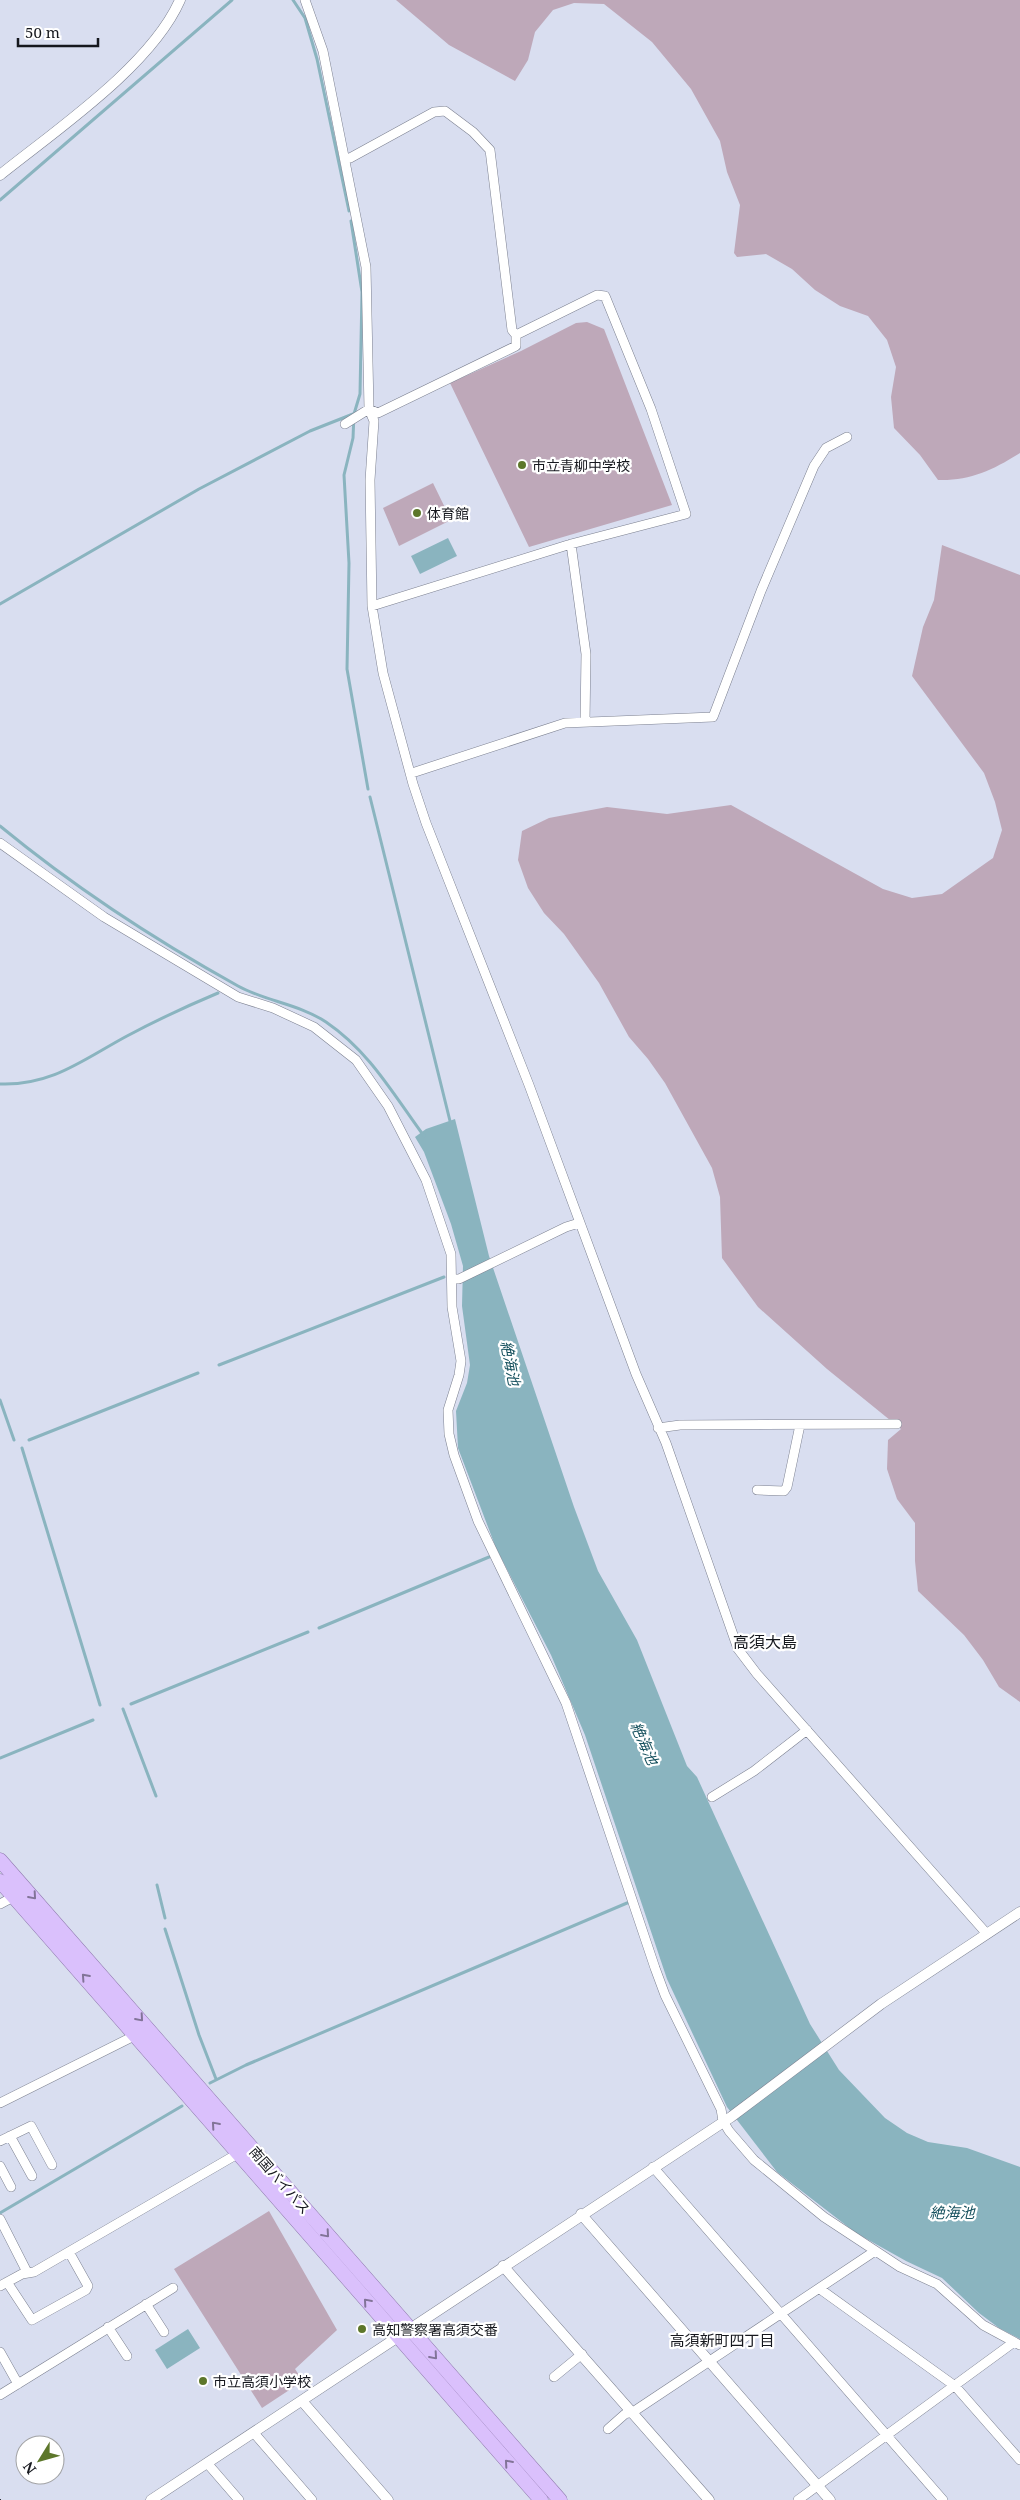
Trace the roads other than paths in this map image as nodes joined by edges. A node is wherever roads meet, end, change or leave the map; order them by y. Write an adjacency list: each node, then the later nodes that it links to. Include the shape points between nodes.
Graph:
1 (180, 0): 4 (street, via 160,34 137,60)
2 (305, 0): 3 (street, via 319,37)
3 (346, 158): 5 (street, via 434,112 445,111 473,132 490,150 512,330); 6 (street, via 366,267)
4 (0, 175)
5 (516, 335): 6 (street, via 516,346 378,412); 9 (street, via 597,295 605,296 651,409 684,505 686,514)
6 (369, 409): 7 (street); 10 (street, via 374,421 370,480)
7 (345, 424)
8 (847, 437): 11 (street, via 826,448 814,466 713,717)
9 (571, 544): 10 (street); 11 (street, via 586,654)
10 (372, 606): 12 (street, via 382,673)
11 (586, 722): 12 (street, via 565,722)
12 (412, 773): 14 (street, via 426,823 529,1085)
13 (0, 843): 15 (street, via 104,917 238,997 273,1008 314,1027 356,1060 388,1106 426,1180)
14 (579, 1223): 15 (street); 18 (street)
15 (456, 1279): 30 (street, via 452,1307 461,1361 448,1410 454,1455 478,1521 566,1703 654,1968)
16 (800, 1424): 17 (street); 18 (street); 19 (street, via 787,1487 780,1492)
17 (897, 1424)
18 (658, 1428): 20 (street, via 738,1649)
19 (757, 1490)
20 (807, 1730): 21 (street, via 768,1761); 27 (street)
21 (712, 1797)
22 (0, 1860): 51 (highway, 南国バイパス, one-way to 51)
23 (0, 1881): 24 (highway, 南国バイパス)
24 (15, 1896): 25 (street); 28 (highway, 南国バイパス, one-way to 24)
25 (0, 1904)
26 (1020, 1912): 27 (street)
27 (987, 1934): 30 (street, via 827,2044)
28 (136, 2034): 29 (street); 33 (highway, 南国バイパス, one-way to 28)
29 (0, 2103)
30 (727, 2119): 36 (street); 41 (street, via 754,2160 824,2217)
31 (10, 2136): 32 (street); 34 (street, via 31,2126); 37 (street)
32 (0, 2141)
33 (239, 2153): 42 (street); 53 (highway, 南国バイパス, one-way to 33)
34 (52, 2165)
35 (0, 2166): 38 (street)
36 (653, 2167): 39 (street); 49 (street)
37 (32, 2176)
38 (12, 2187)
39 (581, 2214): 43 (street); 58 (street)
40 (0, 2219): 44 (street)
41 (875, 2251): 47 (street); 54 (street, via 937,2284 983,2325)
42 (68, 2252): 44 (street, via 34,2272); 45 (street, via 88,2286 86,2290 32,2320)
43 (503, 2266): 51 (street); 56 (street)
44 (27, 2272): 45 (street)
45 (4, 2284)
46 (173, 2288): 48 (street)
47 (820, 2289): 49 (street); 61 (street)
48 (146, 2304): 50 (street); 52 (street)
49 (781, 2314): 58 (street); 67 (street)
50 (108, 2327): 57 (street); 60 (street)
51 (410, 2328): 53 (street); 76 (highway, 南国バイパス, one-way to 76)
52 (164, 2332)
53 (397, 2337): 63 (street); 75 (highway, 南国バイパス, one-way to 53)
54 (1017, 2344): 61 (street)
55 (0, 2352): 60 (street)
56 (582, 2354): 59 (street); 64 (street)
57 (127, 2356)
58 (710, 2361): 64 (street); 70 (street)
59 (554, 2377)
60 (18, 2384): 62 (street)
61 (955, 2386): 67 (street); 68 (street)
62 (0, 2395)
63 (302, 2401): 66 (street); 74 (street)
64 (633, 2412): 65 (street, via 625,2414); 77 (street)
65 (608, 2429)
66 (254, 2433): 69 (street); 73 (street)
67 (887, 2435): 70 (street); 80 (street)
68 (1020, 2459)
69 (207, 2463): 71 (street); 72 (street)
70 (818, 2486): 78 (street); 79 (street)
71 (153, 2499)
72 (239, 2500)
73 (312, 2500)
74 (388, 2500)
75 (540, 2500)
76 (560, 2500)
77 (709, 2500)
78 (798, 2500)
79 (830, 2500)
80 (943, 2500)

